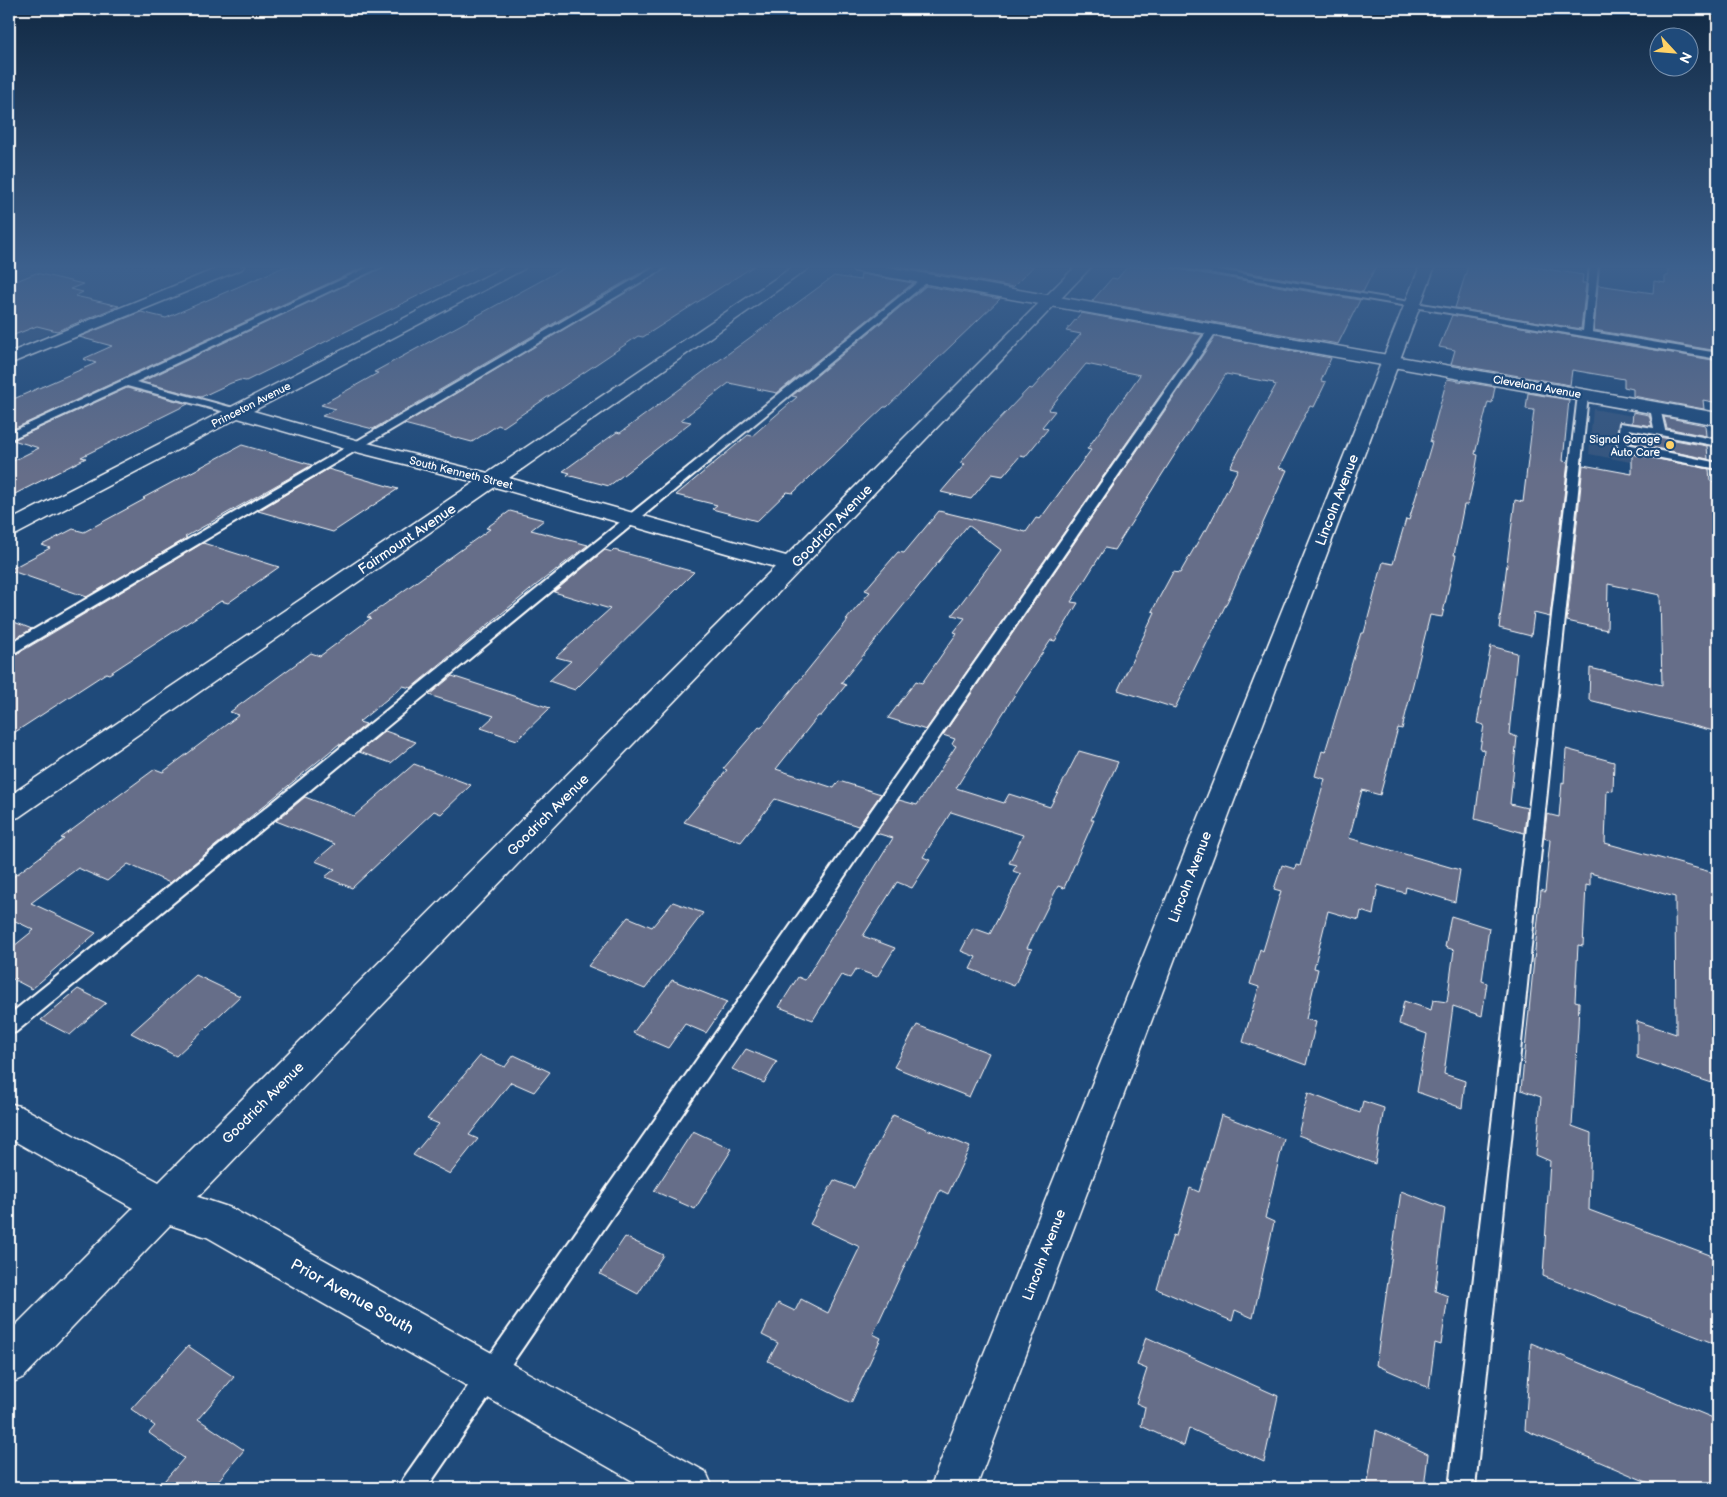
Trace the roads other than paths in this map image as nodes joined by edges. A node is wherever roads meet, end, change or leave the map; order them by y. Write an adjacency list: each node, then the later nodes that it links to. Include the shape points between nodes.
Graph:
1 (68, 336): 13 (street)
2 (230, 336): 15 (lane)
3 (384, 336): 18 (street, Princeton Avenue)
4 (544, 336): 23 (lane)
5 (703, 336): 25 (street, Fairmount Avenue)
6 (858, 336): 26 (lane)
7 (1017, 336): 28 (street, Goodrich Avenue)
8 (1208, 336): 35 (lane)
9 (1251, 336): 14 (street, Cleveland Avenue)
10 (1400, 336): 14 (street, Lincoln Avenue)
11 (1598, 336): 12 (lane)
12 (1718, 356)
13 (9, 360)
14 (1390, 361): 16 (street, Cleveland Avenue); 38 (street, Lincoln Avenue)
15 (127, 384): 18 (lane, South Kenneth Street); 21 (lane)
16 (1583, 395): 17 (street, Cleveland Avenue); 39 (lane)
17 (1655, 408): 19 (street, Cleveland Avenue); 20 (lane)
18 (237, 412): 23 (street, South Kenneth Street); 27 (street, Princeton Avenue)
19 (1718, 419)
20 (1660, 432): 22 (lane); 24 (lane, via 1624,425 1622,445)
21 (9, 437)
22 (1718, 443)
23 (356, 446): 25 (street, South Kenneth Street); 29 (lane)
24 (1718, 466)
25 (492, 480): 26 (street, South Kenneth Street); 30 (street, Fairmount Avenue)
26 (633, 520): 28 (street, South Kenneth Street); 31 (lane)
27 (9, 529)
28 (794, 565): 33 (street, Goodrich Avenue)
29 (9, 650)
30 (9, 810)
31 (9, 1026)
32 (9, 1119): 33 (street, Prior Avenue South)
33 (164, 1205): 34 (street, Goodrich Avenue); 35 (street, Prior Avenue South, via 217,1221)
34 (9, 1362)
35 (490, 1375): 36 (lane); 37 (street, Prior Avenue South)
36 (412, 1488)
37 (690, 1488)
38 (954, 1488)
39 (1462, 1488)

